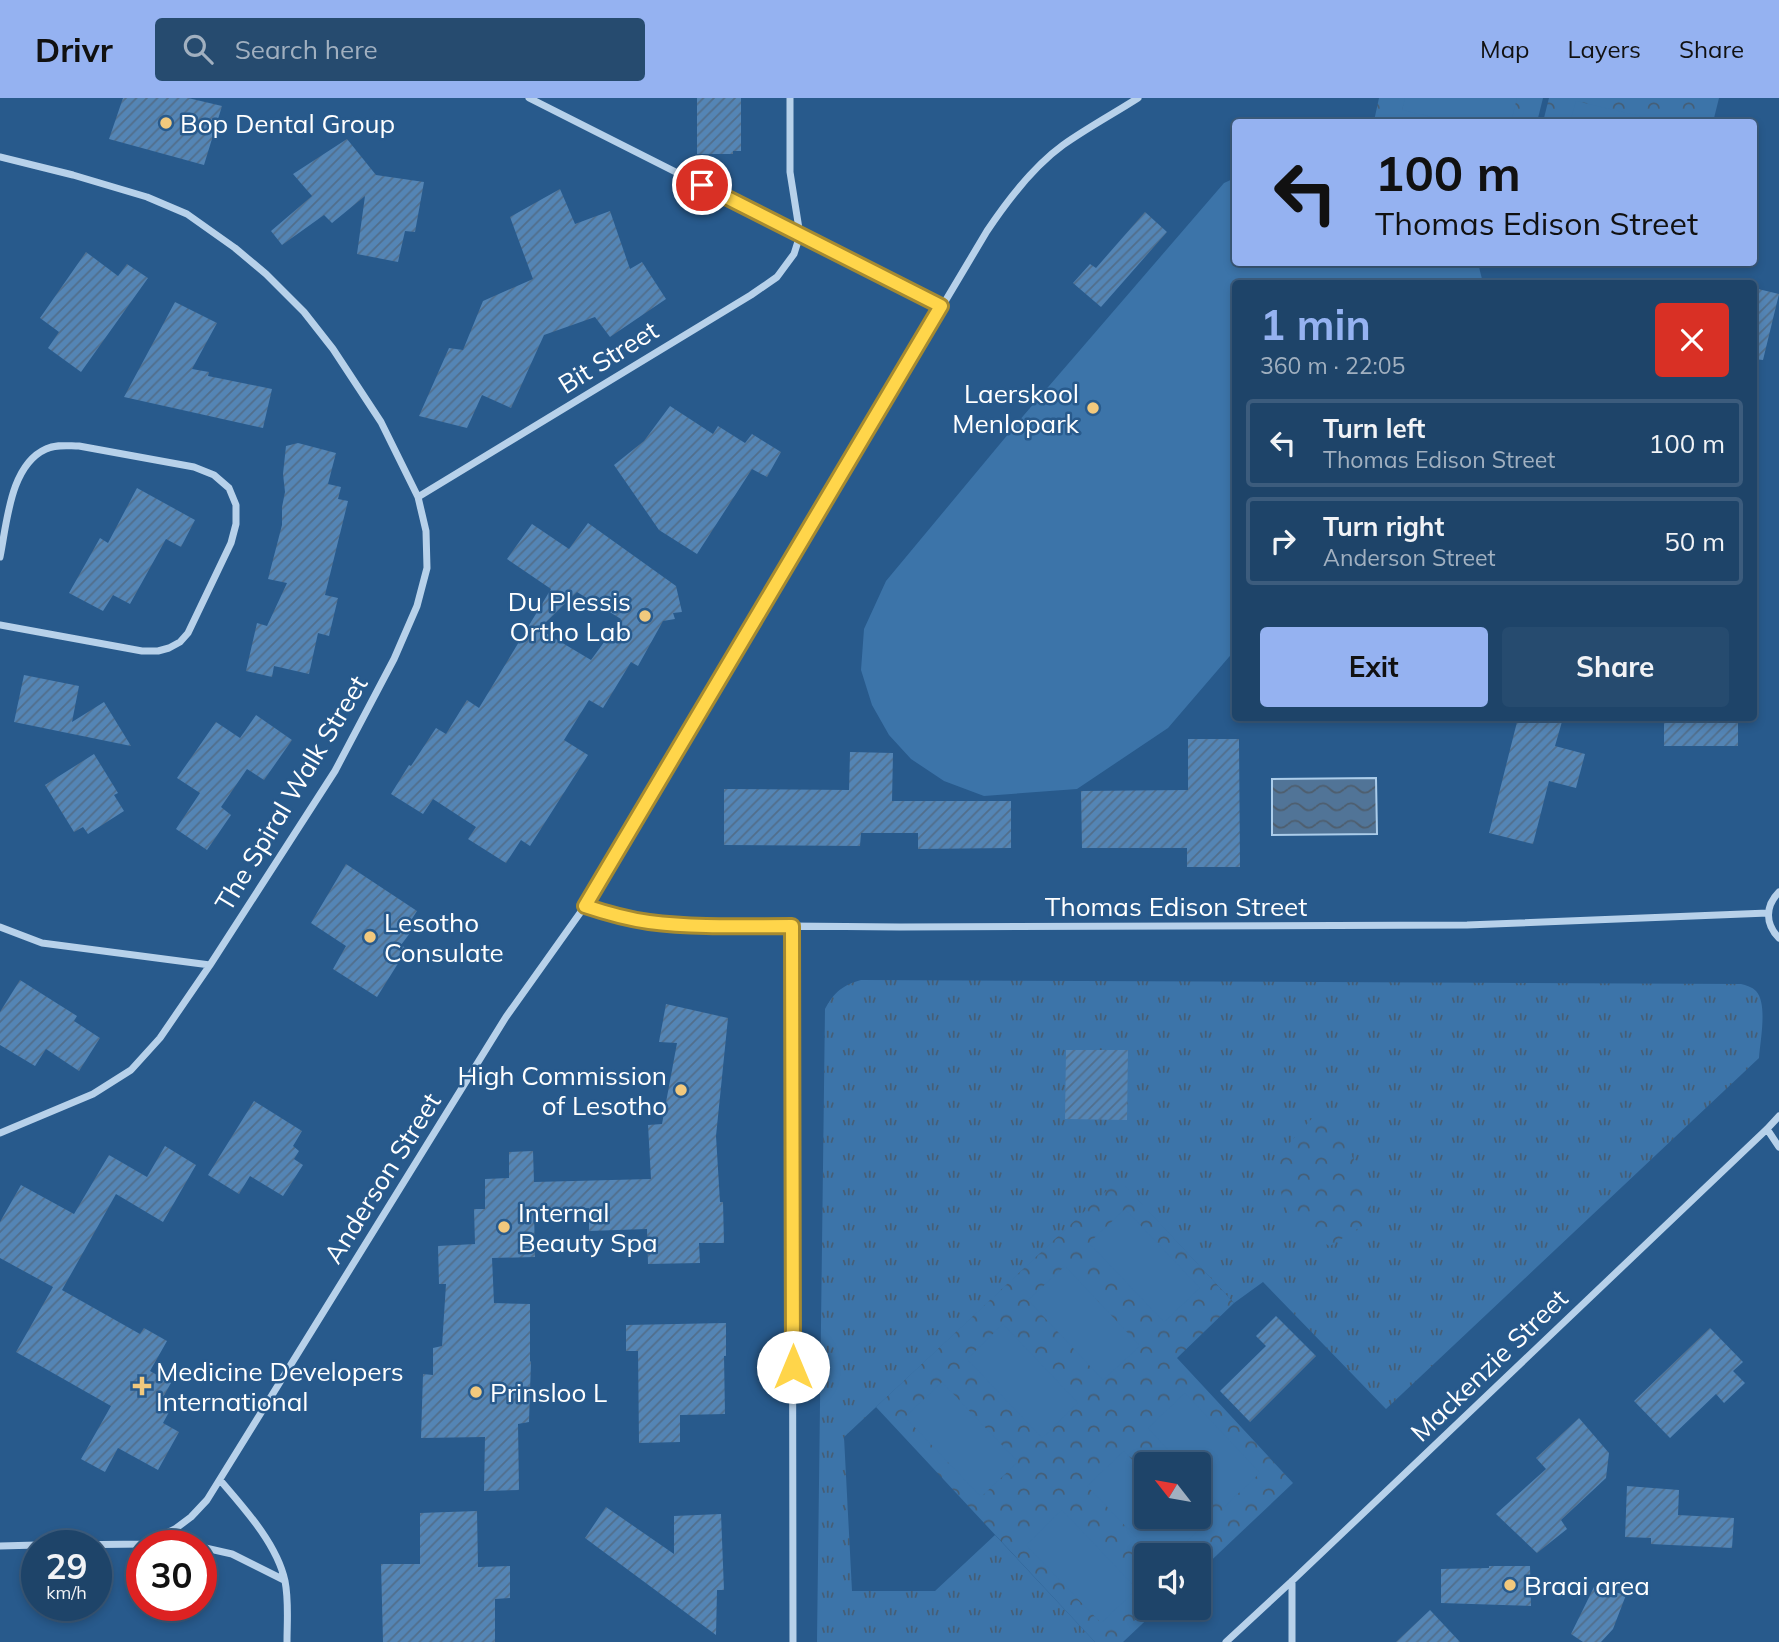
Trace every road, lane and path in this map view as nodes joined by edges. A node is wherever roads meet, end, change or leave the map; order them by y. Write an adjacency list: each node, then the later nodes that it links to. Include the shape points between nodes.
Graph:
1 (529, 98): 5 (street)
2 (790, 98): 5 (street, via 790,172)
3 (1138, 98): 6 (street, Anderson Street, via 1043,163 1002,210)
4 (0, 156): 7 (street, The Spiral Walk Street, via 147,197 187,214 235,248 304,312 333,349 381,422)
5 (800, 235): 6 (street); 7 (street, Bit Street, via 794,254 777,277 751,295)
6 (941, 306): 11 (street, Anderson Street)
7 (418, 497): 16 (street, The Spiral Walk Street, via 426,531 426,569 417,606 394,659 335,771)
8 (0, 557): 9 (street, via 15,486 24,467 47,448 79,446 194,467 229,488 236,505 231,543 193,624 180,642 169,648 142,651)
9 (0, 625)
10 (1779, 892): 12 (street)
11 (585, 906): 14 (street, Thomas Edison Street, via 647,922); 21 (street, Anderson Street, via 506,1017)
12 (1768, 913): 14 (street, Thomas Edison Street, via 1467,925); 15 (street)
13 (0, 926): 16 (street, via 43,943)
14 (792, 926): 29 (street)
15 (1779, 938)
16 (210, 965): 19 (street, The Spiral Walk Street, via 160,1038 131,1070 93,1094)
17 (1779, 1116): 18 (street, Mackenzie Street)
18 (1767, 1129): 20 (street); 27 (street, Mackenzie Street)
19 (0, 1132)
20 (1779, 1147)
21 (220, 1480): 22 (street, Anderson Street, via 191,1517); 26 (street, via 266,1539)
22 (172, 1530)
23 (21, 1545): 24 (street)
24 (0, 1546)
25 (217, 1551): 26 (street)
26 (285, 1580): 28 (street)
27 (1292, 1581): 30 (street, Mackenzie Street); 31 (street)
28 (287, 1642)
29 (793, 1642)
30 (1226, 1642)
31 (1292, 1642)

